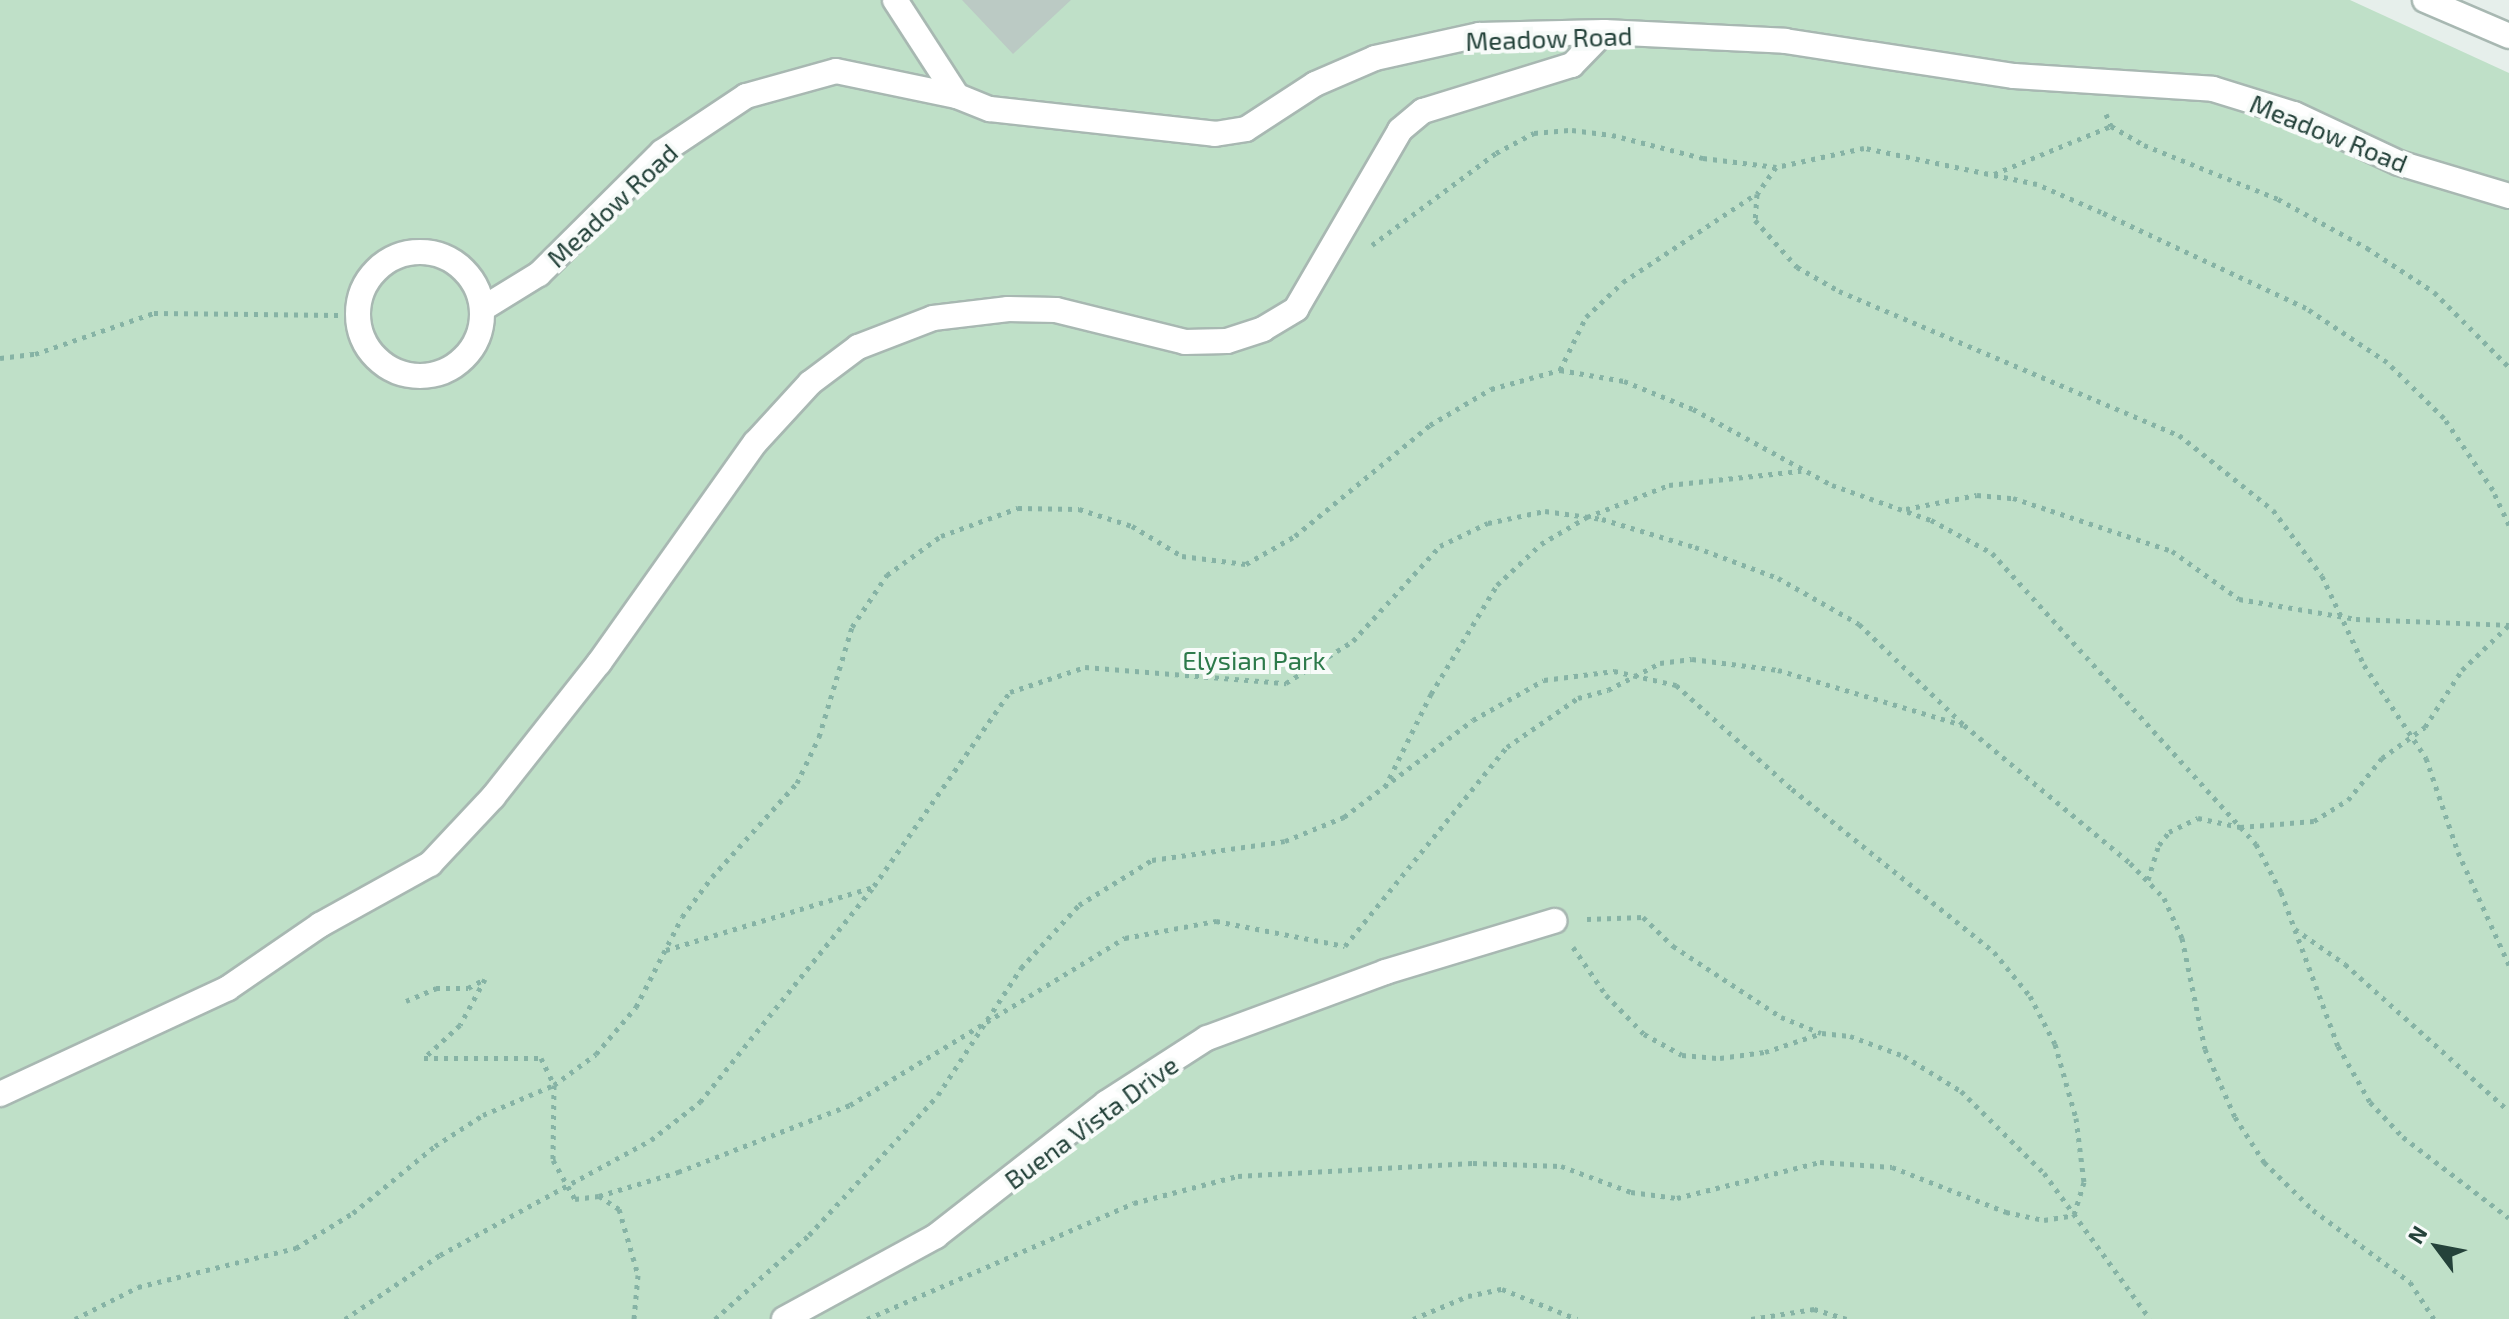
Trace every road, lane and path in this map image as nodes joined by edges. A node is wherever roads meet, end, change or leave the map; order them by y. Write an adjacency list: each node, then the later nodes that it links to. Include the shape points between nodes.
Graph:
1 (895, 0): 6 (street)
2 (2425, 0): 4 (street)
3 (1604, 32): 5 (street, Meadow Road, via 1785,41 2014,76); 6 (street, Meadow Road, via 1479,35 1375,58 1315,84 1246,129 1215,134 990,109); 12 (street, via 1572,65 1423,111 1400,130)
4 (2509, 36)
5 (2092, 81): 7 (path); 11 (street, Meadow Road, via 2213,89 2294,114 2399,163)
6 (957, 96): 13 (street, Meadow Road, via 836,71 746,96 662,152 539,274)
7 (2111, 126): 9 (path); 16 (path, via 2278,199 2367,248 2434,292)
8 (1776, 167): 9 (path, via 1864,148); 10 (path); 12 (path, via 1703,158 1612,135 1534,133 1496,153 1402,227)
9 (1994, 174): 21 (path, via 2037,184 2306,308 2387,362 2444,418 2493,490)
10 (1757, 194): 17 (path, via 1623,282 1586,317); 22 (path, via 1755,220 1775,249 1797,267 1839,291 2139,415 2205,453 2273,510 2322,576)
11 (2509, 196)
12 (1323, 267): 39 (street, via 1296,309 1263,329 1227,341 1185,342 1056,310 1008,309 933,318 858,347 810,383 755,443 599,663 493,797 430,864 320,925 228,988)
13 (482, 309): 14 (street, via 465,271 428,252 388,261 372,275); 14 (street, via 473,347 442,372 423,376 385,365 361,334)
14 (358, 315): 15 (path, via 154,313 35,354)
15 (0, 358)
16 (2509, 367)
17 (1560, 370): 18 (path, via 1624,381 1679,404); 33 (path, via 1491,389 1430,425 1295,536 1246,564 1182,556 1132,526 1079,509 1018,508 941,536 887,575 852,627 819,737 797,783 712,877)
18 (1806, 472): 19 (path); 20 (path, via 1669,485)
19 (1903, 510): 22 (path, via 1977,495 2013,498 2172,551 2239,599); 27 (path, via 1992,553)
20 (1587, 517): 24 (path, via 1695,547 1778,578 1859,624); 26 (path, via 1541,544 1497,585 1424,706); 29 (path, via 1545,511 1488,523 1440,546 1353,641 1286,683 1085,667 1010,692)
21 (2509, 525)
22 (2341, 615): 23 (path); 25 (path, via 2364,665)
23 (2509, 625): 25 (path, via 2462,670 2441,706)
24 (1964, 725): 28 (path); 32 (path, via 1778,670 1692,659 1660,663 1608,690 1578,698 1507,747)
25 (2413, 738): 27 (path, via 2382,758 2348,800 2314,821); 34 (path, via 2426,758 2458,852)
26 (1384, 789)
27 (2240, 827): 28 (path, via 2198,818 2169,832 2159,845); 31 (path, via 2256,844)
28 (2148, 881): 55 (path, via 2164,898 2182,938 2205,1049 2235,1117 2264,1162 2313,1210 2410,1282)
29 (874, 886): 33 (path); 41 (path, via 700,1102 651,1140)
30 (1554, 921): 35 (street, Buena Vista Drive); 37 (path, via 1643,917 1673,946 1781,1017); 37 (path, via 1606,995 1644,1034 1682,1055 1720,1058 1765,1052)
31 (2294, 928): 40 (path, via 2345,964); 44 (path, via 2338,1046 2370,1102 2403,1137)
32 (1345, 946): 35 (path); 42 (path, via 1216,921 1125,938 850,1105 678,1172)
33 (665, 950): 38 (path, via 636,1007 596,1054)
34 (2509, 965)
35 (1318, 996): 48 (street, Buena Vista Drive, via 1207,1038 1106,1103 936,1236)
36 (406, 1001): 38 (path, via 436,988 468,988 485,979 460,1025 424,1058 541,1058)
37 (1822, 1033): 43 (path, via 1850,1036 1904,1056 1961,1091 2044,1173)
38 (554, 1085): 41 (path, via 553,1160); 45 (path, via 483,1115 435,1146 353,1213 296,1248 138,1287)
39 (0, 1094)
40 (2509, 1111)
41 (567, 1188): 42 (path, via 575,1199); 46 (path, via 440,1255)
42 (599, 1196): 47 (path, via 619,1209 638,1275)
43 (2074, 1215): 49 (path, via 2044,1220 2006,1212 1892,1167 1820,1162 1677,1198 1631,1192 1561,1166 1473,1163 1238,1176 1134,1203); 54 (path)
44 (2509, 1218)
45 (75, 1319)
46 (345, 1319)
47 (634, 1319)
48 (784, 1319)
49 (867, 1319)
50 (1413, 1319): 51 (path, via 1502,1289)
51 (1577, 1319)
52 (1751, 1319): 53 (path, via 1814,1309)
53 (1846, 1319)
54 (2150, 1319)
55 (2434, 1319)

